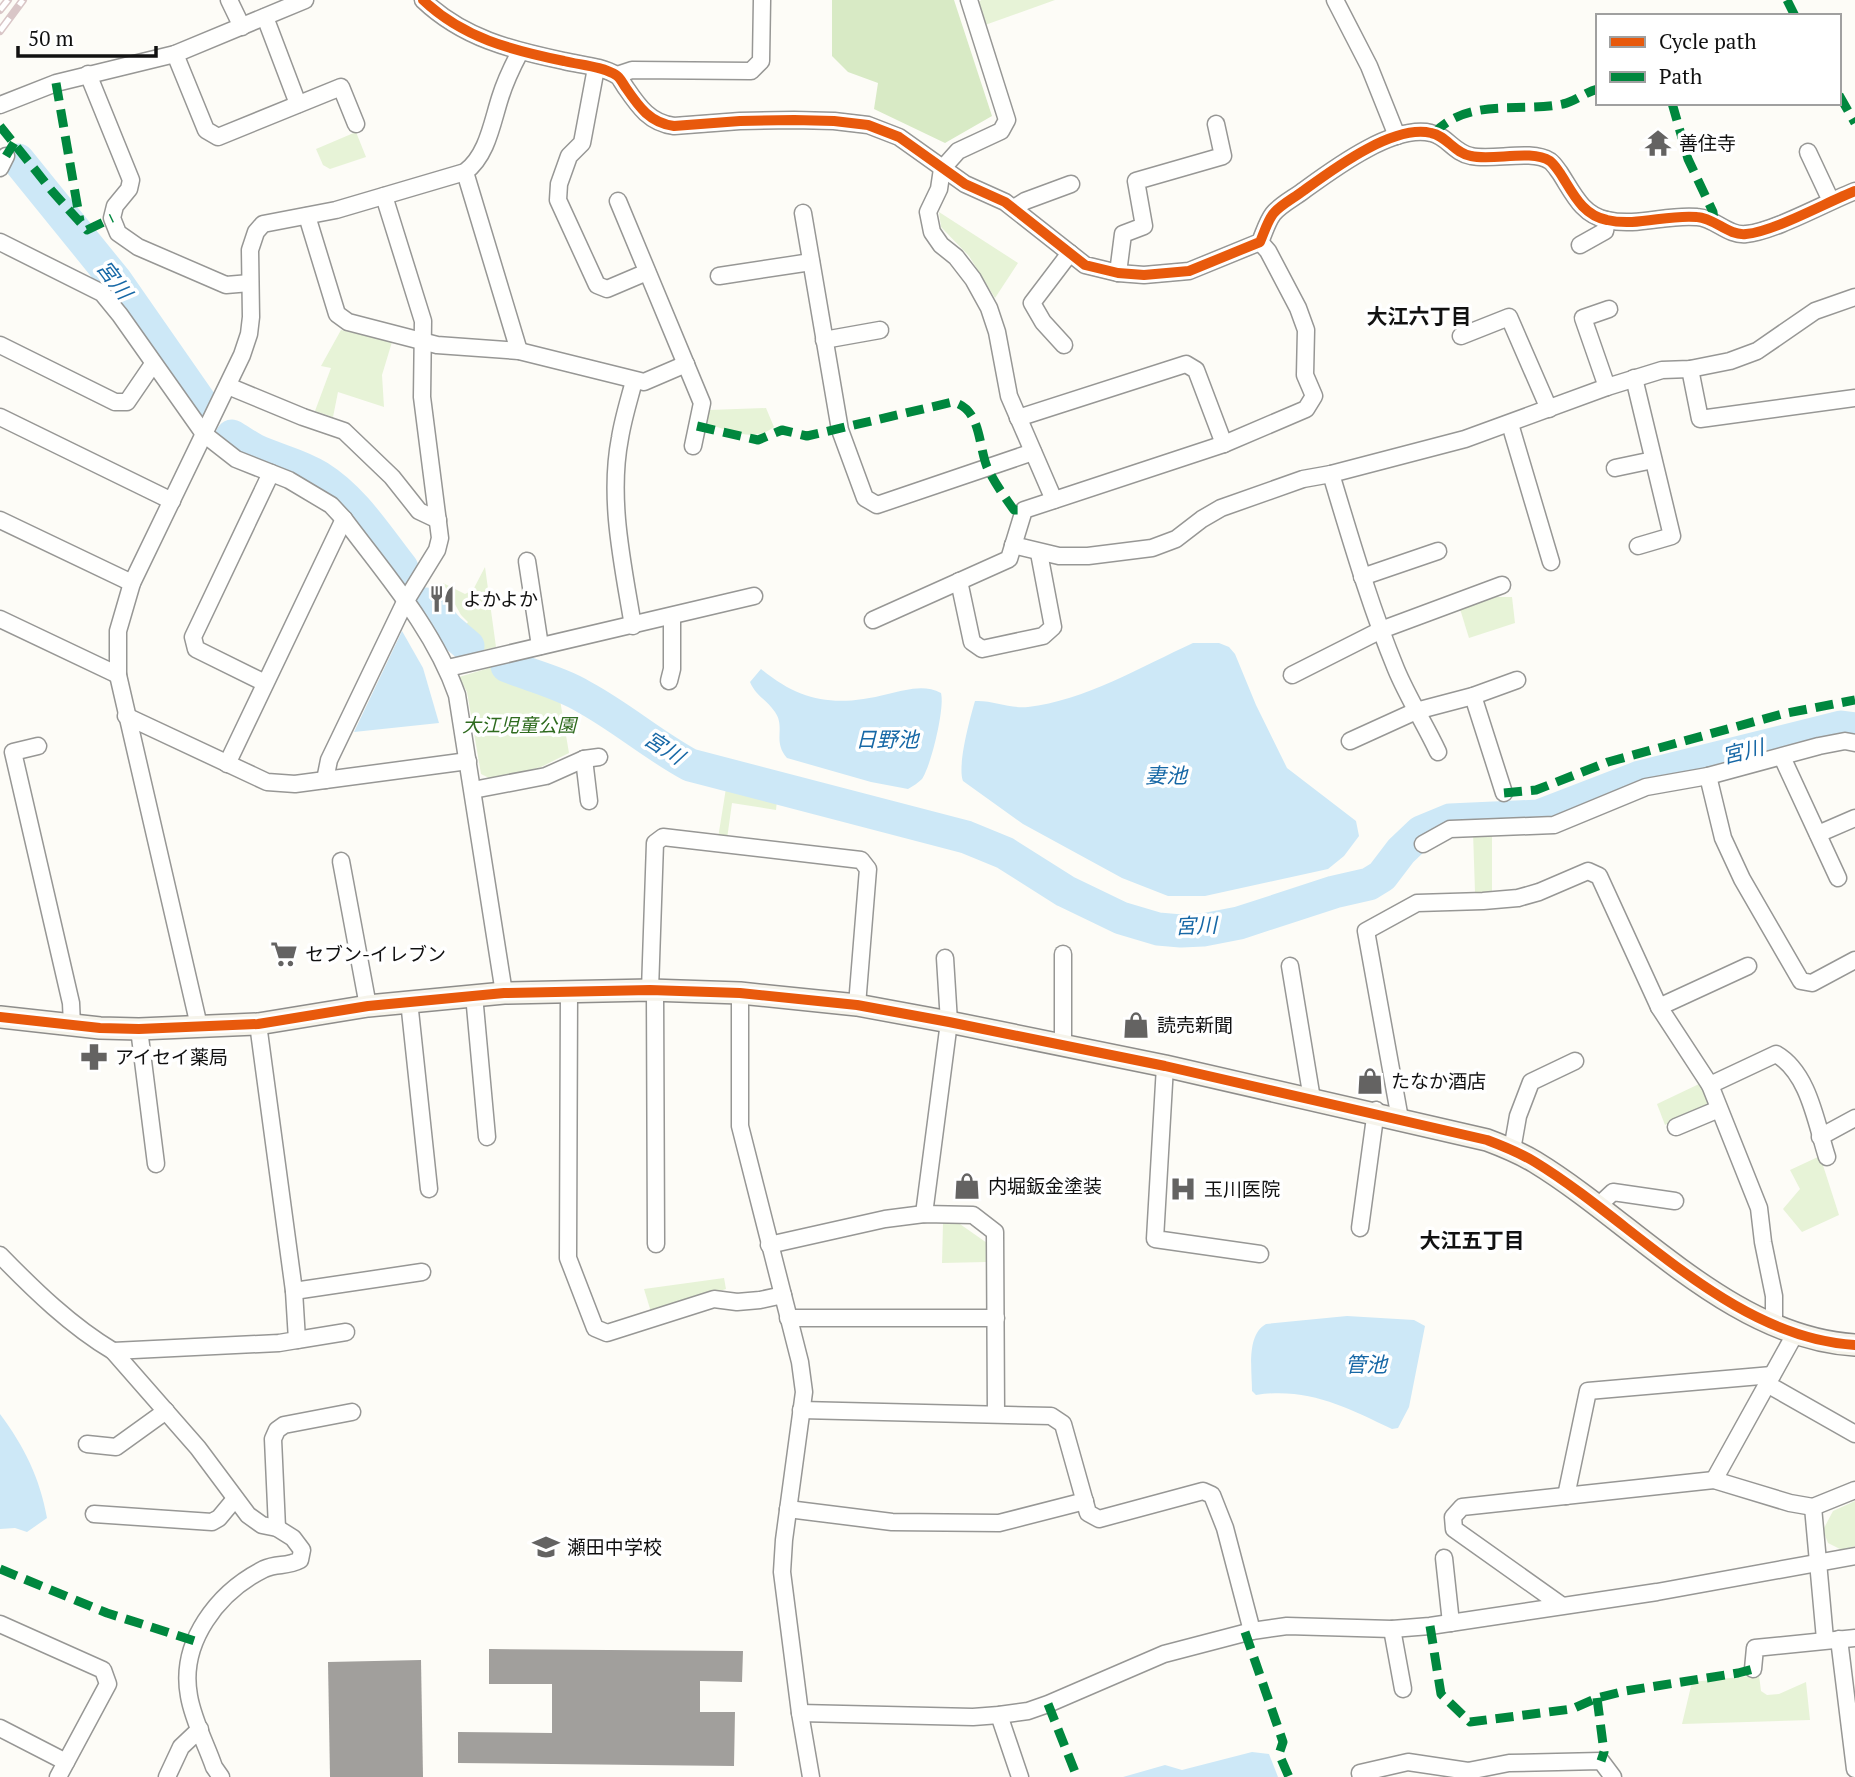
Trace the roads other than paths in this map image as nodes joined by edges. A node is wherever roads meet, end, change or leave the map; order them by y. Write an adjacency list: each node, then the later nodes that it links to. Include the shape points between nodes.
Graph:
1 (229, 0): 8 (street)
2 (305, 0): 7 (street)
3 (762, 0): 13 (street, via 761,61 751,71 632,70)
4 (969, 0): 20 (street, via 1007,120 1000,131 958,150)
5 (1335, 0): 18 (street, via 1369,66)
6 (429, 2): 9 (street, via 458,28)
7 (265, 17): 8 (street); 14 (street)
8 (242, 27): 10 (street)
9 (520, 52): 11 (street); 21 (street, via 475,164)
10 (175, 54): 12 (street); 14 (street, via 206,130 218,137)
11 (596, 68): 13 (street); 36 (street, via 582,143 569,156 558,200 597,285 607,289)
12 (88, 74): 15 (street); 39 (street, via 131,180 112,218 118,233 138,247 226,285)
13 (617, 75): 20 (street, via 637,105 663,125 794,120 868,125 899,137)
14 (299, 104): 16 (street, via 341,86)
15 (0, 105)
16 (356, 124)
17 (1216, 124): 37 (street, via 1223,156 1136,181 1144,226 1123,233)
18 (1397, 136): 30 (street, via 1430,132 1471,156 1541,157 1552,162 1582,207); 32 (street, via 1350,158 1274,212)
19 (1808, 152): 26 (street)
20 (942, 169): 27 (street); 59 (street, via 928,212 932,232 965,268 989,308)
21 (465, 172): 24 (street); 48 (street)
22 (1071, 184): 27 (street)
23 (1855, 191): 26 (street)
24 (384, 196): 29 (street); 45 (street, via 423,321)
25 (618, 201): 36 (street)
26 (1831, 201): 30 (street, via 1745,234 1698,216)
27 (1014, 208): 34 (street)
28 (803, 214): 35 (street)
29 (307, 216): 39 (street, via 263,224 256,232 250,250); 45 (street, via 337,314 348,322)
30 (1608, 220): 33 (street, via 1605,231)
31 (0, 242): 49 (street, via 102,293)
32 (1260, 242): 37 (street, via 1189,271); 62 (street, via 1298,307 1306,330 1305,375 1314,396 1306,409)
33 (1580, 245)
34 (1070, 253): 37 (street, via 1085,265); 47 (street, via 1032,303)
35 (811, 262): 38 (street); 44 (street)
36 (647, 272): 50 (street)
37 (1118, 272)
38 (719, 276)
39 (250, 284): 54 (street, via 249,334)
40 (1855, 297): 51 (street, via 1815,311 1757,351)
41 (1609, 309): 55 (street, via 1583,318)
42 (880, 330): 44 (street)
43 (1461, 336): 57 (street, via 1509,317)
44 (824, 340): 64 (street, via 840,430 865,498 877,505)
45 (423, 342): 48 (street); 73 (street, via 422,397)
46 (0, 345): 49 (street, via 115,402 127,402)
47 (1064, 345)
48 (519, 351): 53 (street)
49 (153, 364): 61 (street)
50 (686, 364): 53 (street, via 644,382); 63 (street, via 702,403)
51 (1690, 369): 52 (street, via 1661,370); 56 (street, via 1700,419)
52 (1634, 378): 55 (street); 65 (street)
53 (634, 381): 89 (street, via 619,440 617,476 618,532)
54 (228, 386): 61 (street); 73 (street, via 344,431 392,477 419,512)
55 (1607, 387): 57 (street)
56 (1855, 398)
57 (1549, 409): 60 (street)
58 (0, 417): 69 (street)
59 (1018, 418): 62 (street, via 1186,364 1196,370); 64 (street)
60 (1510, 424): 68 (street); 79 (street)
61 (204, 434): 67 (street, via 236,459); 69 (street)
62 (1224, 444): 70 (street)
63 (693, 446)
64 (1033, 452): 70 (street)
65 (1653, 460): 66 (street); 75 (street, via 1672,536)
66 (1615, 468)
67 (271, 473): 71 (street, via 331,505); 97 (street, via 193,637 196,649)
68 (1331, 474): 77 (street, via 1221,508 1176,539 1152,548 1088,556); 80 (street)
69 (172, 500): 82 (street)
70 (1054, 500): 74 (street, via 1024,510)
71 (344, 519): 85 (street); 97 (street)
72 (0, 520): 82 (street)
73 (438, 520): 85 (street, via 437,550)
74 (1013, 545): 77 (street); 81 (street, via 1009,559)
75 (1638, 546)
76 (1438, 551): 80 (street)
77 (1039, 553): 81 (street, via 1053,627 1043,636 982,649 972,642)
78 (527, 561): 91 (street)
79 (1551, 562)
80 (1362, 577): 90 (street)
81 (959, 581): 88 (street)
82 (132, 583): 93 (street, via 118,631)
83 (1502, 585): 90 (street)
84 (754, 596): 86 (street)
85 (405, 602): 92 (street); 109 (street, via 329,760)
86 (672, 616): 89 (street); 96 (street)
87 (0, 619): 93 (street)
88 (873, 620)
89 (633, 626): 91 (street)
90 (1381, 630): 94 (street); 99 (street)
91 (540, 646): 92 (street)
92 (448, 668): 106 (street)
93 (118, 675): 100 (street)
94 (1292, 675)
95 (1517, 680): 98 (street)
96 (669, 681)
97 (265, 683): 107 (street)
98 (1473, 696): 99 (street); 111 (street)
99 (1416, 711): 101 (street); 104 (street)
100 (126, 716): 107 (street); 136 (street)
101 (1350, 741)
102 (1855, 743): 105 (street, via 1845,741)
103 (38, 746): 135 (street, via 13,752 71,1003)
104 (1438, 752)
105 (1782, 757): 108 (street); 114 (street)
106 (468, 761): 109 (street); 110 (street)
107 (227, 764): 109 (street, via 267,782)
108 (1708, 776): 115 (street, via 1646,787 1553,825 1450,829); 120 (street, via 1723,838 1801,981 1812,983)
109 (325, 780)
110 (473, 790): 112 (street, via 546,776 591,758); 125 (street)
111 (1504, 793)
112 (589, 801)
113 (1855, 818): 114 (street)
114 (1818, 834): 117 (street)
115 (1423, 844)
116 (341, 861): 130 (street)
117 (1838, 877)
118 (1063, 954): 138 (street)
119 (945, 958): 133 (street)
120 (1855, 960)
121 (1290, 966): 142 (street)
122 (1748, 966): 131 (street)
123 (652, 990): 124 (street); 126 (street); 129 (street, via 655,843 663,837 861,860 868,869); 158 (street)
124 (569, 991): 125 (street); 164 (street, via 568,1258 595,1328 607,1333 714,1298 737,1302)
125 (504, 993): 127 (street)
126 (740, 993): 129 (street); 159 (street, via 740,1126)
127 (474, 995): 128 (street); 148 (street)
128 (409, 1001): 130 (street); 153 (street)
129 (857, 1005): 133 (street)
130 (368, 1006): 134 (street)
131 (1660, 1007): 141 (street); 146 (street, via 1599,876 1588,871 1518,898 1417,903 1366,931)
132 (0, 1017): 135 (street)
133 (949, 1022): 138 (street); 156 (street)
134 (258, 1024): 136 (street); 163 (street)
135 (72, 1025): 137 (street)
136 (199, 1026): 137 (street)
137 (139, 1029): 152 (street)
138 (1063, 1045): 140 (street)
139 (1575, 1062): 150 (street, via 1531,1082)
140 (1165, 1066): 142 (street); 160 (street, via 1156,1239)
141 (1710, 1085): 143 (street); 149 (street, via 1776,1054 1785,1059 1805,1088)
142 (1312, 1099): 144 (street)
143 (1719, 1110): 147 (street); 167 (street, via 1759,1208 1774,1296)
144 (1376, 1112): 146 (street); 157 (street)
145 (1855, 1118): 149 (street)
146 (1400, 1119): 150 (street)
147 (1676, 1127)
148 (487, 1137)
149 (1820, 1137): 151 (street)
150 (1512, 1150): 155 (street)
151 (1827, 1157)
152 (156, 1164)
153 (429, 1189)
154 (1675, 1201): 155 (street, via 1613,1192)
155 (1598, 1206): 167 (street, via 1688,1274)
156 (924, 1214): 159 (street); 166 (street, via 973,1215 995,1232)
157 (1360, 1228)
158 (656, 1244)
159 (769, 1245): 164 (street)
160 (1260, 1254)
161 (0, 1255): 172 (street, via 33,1289)
162 (422, 1272): 163 (street)
163 (294, 1291): 170 (street)
164 (783, 1295): 165 (street)
165 (788, 1318): 166 (street); 174 (street, via 800,1362)
166 (996, 1318): 177 (street)
167 (1774, 1324): 169 (street)
168 (346, 1332): 170 (street)
169 (1795, 1334): 171 (street); 173 (street)
170 (297, 1340): 172 (street)
171 (1855, 1345)
172 (113, 1351): 175 (street)
173 (1770, 1380): 178 (street); 180 (street); 182 (street, via 1588,1391)
174 (801, 1410): 177 (street); 186 (street)
175 (166, 1411): 179 (street, via 116,1447); 183 (street)
176 (352, 1412): 188 (street, via 276,1430)
177 (996, 1414): 184 (street, via 1051,1416 1063,1424)
178 (1855, 1434)
179 (87, 1444)
180 (1714, 1480): 182 (street); 185 (street)
181 (1855, 1490): 185 (street)
182 (1566, 1496): 192 (street, via 1462,1507 1453,1517 1454,1530)
183 (234, 1500): 187 (street, via 212,1522); 188 (street, via 248,1516)
184 (1084, 1501): 186 (street, via 999,1523 892,1522); 196 (street, via 1088,1513 1099,1519 1203,1491 1212,1495)
185 (1813, 1507): 191 (street)
186 (788, 1509): 200 (street, via 782,1573)
187 (94, 1514)
188 (277, 1528): 203 (street, via 302,1550 300,1560 269,1567 239,1587 217,1605 193,1646 186,1671 189,1698)
189 (1855, 1556): 191 (street)
190 (1444, 1558): 193 (street)
191 (1817, 1563): 192 (street); 197 (street)
192 (1561, 1605): 193 (street)
193 (1451, 1623): 195 (street)
194 (0, 1624): 204 (street, via 103,1670 107,1684)
195 (1392, 1629): 196 (street, via 1287,1626); 199 (street)
196 (1252, 1631): 201 (street, via 1164,1654 1048,1704)
197 (1840, 1639): 198 (street, via 1755,1648); 205 (street)
198 (1753, 1669)
199 (1403, 1689)
200 (800, 1713): 201 (street); 209 (street)
201 (999, 1715): 210 (street)
202 (0, 1728): 204 (street)
203 (201, 1729): 207 (street, via 181,1747); 208 (street)
204 (66, 1762): 206 (street)
205 (1855, 1769)
206 (58, 1777)
207 (167, 1777)
208 (220, 1777)
209 (811, 1777)
210 (1020, 1777)
211 (1361, 1777): 212 (street, via 1360,1773 1408,1762 1468,1771 1508,1763 1601,1761)
212 (1613, 1777)

